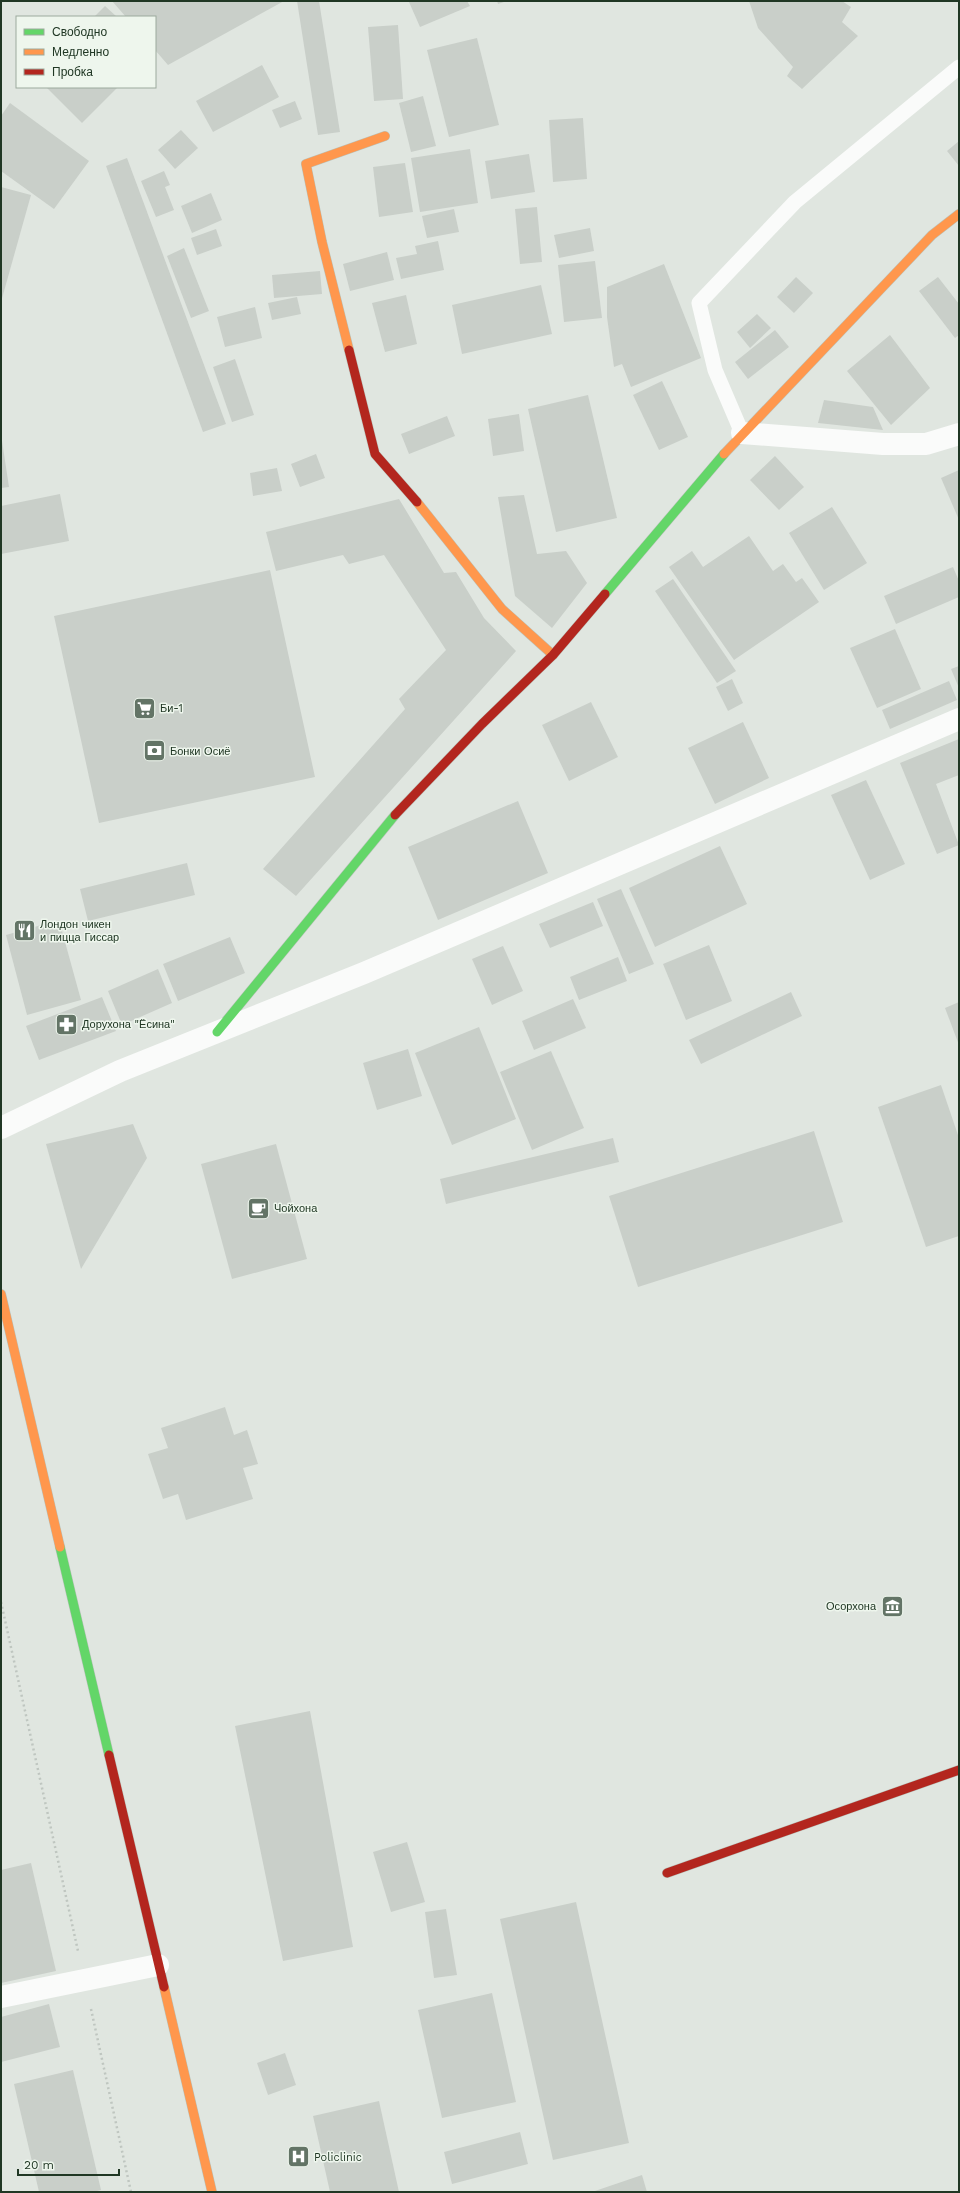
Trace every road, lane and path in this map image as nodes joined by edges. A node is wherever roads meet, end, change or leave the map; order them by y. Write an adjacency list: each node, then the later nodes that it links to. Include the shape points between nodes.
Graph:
1 (959, 66): 4 (lane, via 795,202 698,302 715,370)
2 (385, 136): 6 (street, via 306,164 322,242 375,454 415,498 502,609)
3 (959, 214): 4 (street, via 932,235)
4 (742, 433): 5 (street, via 883,444 926,444); 6 (street)
5 (959, 434)
6 (553, 655): 8 (street, via 482,724 391,819)
7 (959, 720): 8 (street, via 364,973)
8 (217, 1032): 9 (street, via 120,1071)
9 (1, 1128)
10 (1, 1294): 14 (street)
11 (1, 1602): 15 (path)
12 (959, 1770): 13 (street)
13 (667, 1873)
14 (158, 1964): 15 (street); 18 (street)
15 (84, 1980): 16 (street); 17 (path)
16 (1, 1997)
17 (131, 2192)
18 (212, 2192)

